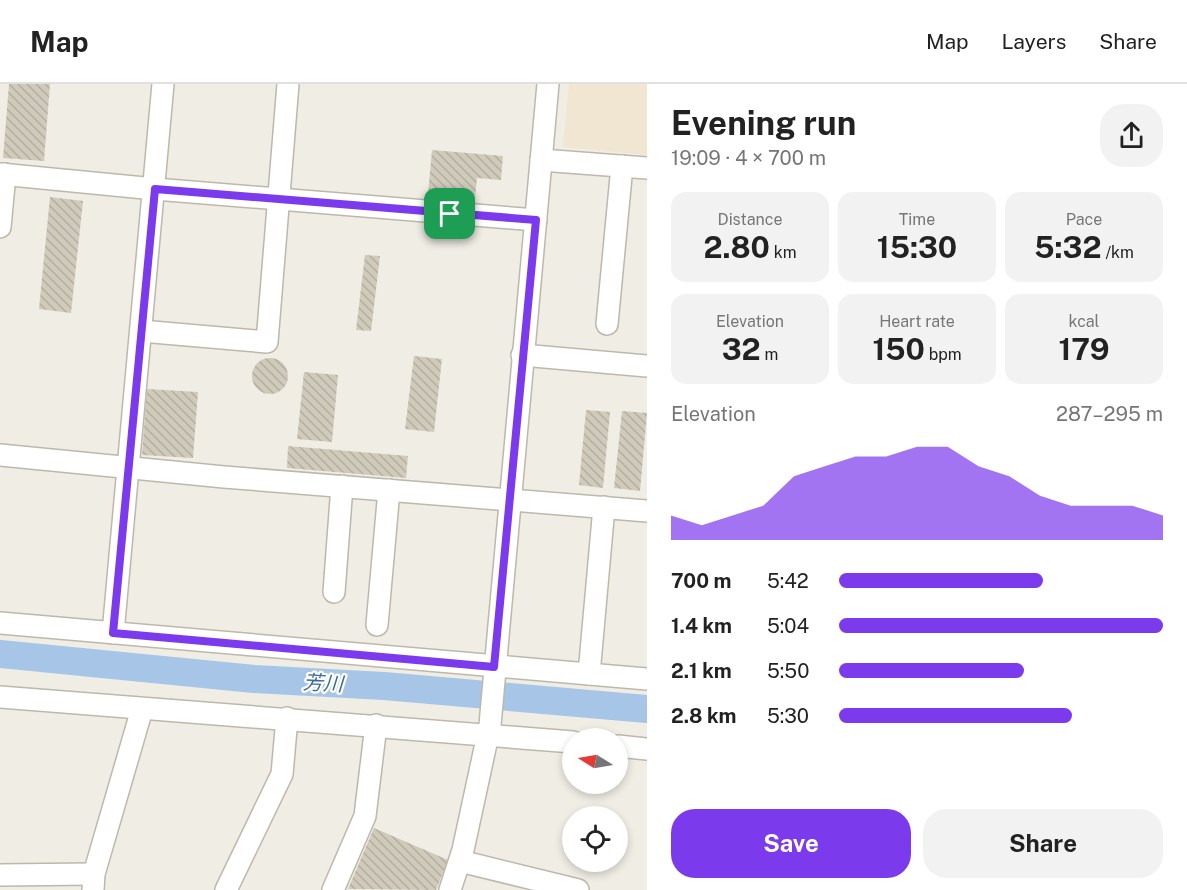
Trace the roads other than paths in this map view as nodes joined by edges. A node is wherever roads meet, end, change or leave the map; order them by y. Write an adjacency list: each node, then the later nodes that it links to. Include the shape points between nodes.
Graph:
1 (163, 84): 8 (street)
2 (288, 84): 9 (street)
3 (548, 84): 4 (street)
4 (542, 159): 5 (street); 10 (street)
5 (622, 166): 6 (street); 12 (street)
6 (647, 168)
7 (2, 174): 8 (street); 11 (street)
8 (155, 189): 9 (street); 13 (street)
9 (279, 200): 10 (street); 13 (street, via 267,342)
10 (536, 220): 14 (street)
11 (0, 227)
12 (606, 324)
13 (141, 331): 17 (street)
14 (522, 355): 15 (street); 20 (street)
15 (647, 366)
16 (0, 455): 17 (street)
17 (128, 467): 18 (street); 26 (street)
18 (342, 486): 19 (street); 23 (street)
19 (389, 489): 20 (street); 25 (street)
20 (509, 498): 21 (street); 27 (street)
21 (604, 507): 22 (street); 28 (street)
22 (647, 511)
23 (334, 592)
24 (0, 622): 26 (street)
25 (377, 625)
26 (113, 633): 27 (street)
27 (495, 670): 28 (street); 34 (street)
28 (589, 674): 29 (street)
29 (647, 679)
30 (0, 697): 31 (street)
31 (142, 709): 32 (street); 40 (street)
32 (286, 718): 33 (street); 42 (street, via 282,774)
33 (375, 725): 34 (street); 43 (street, via 365,816)
34 (489, 730): 35 (street); 38 (street)
35 (562, 740)
36 (628, 747): 37 (street)
37 (647, 749)
38 (460, 861): 41 (street); 44 (street)
39 (0, 875): 40 (street)
40 (94, 882)
41 (569, 889)
42 (226, 890)
43 (333, 890)
44 (450, 890)

